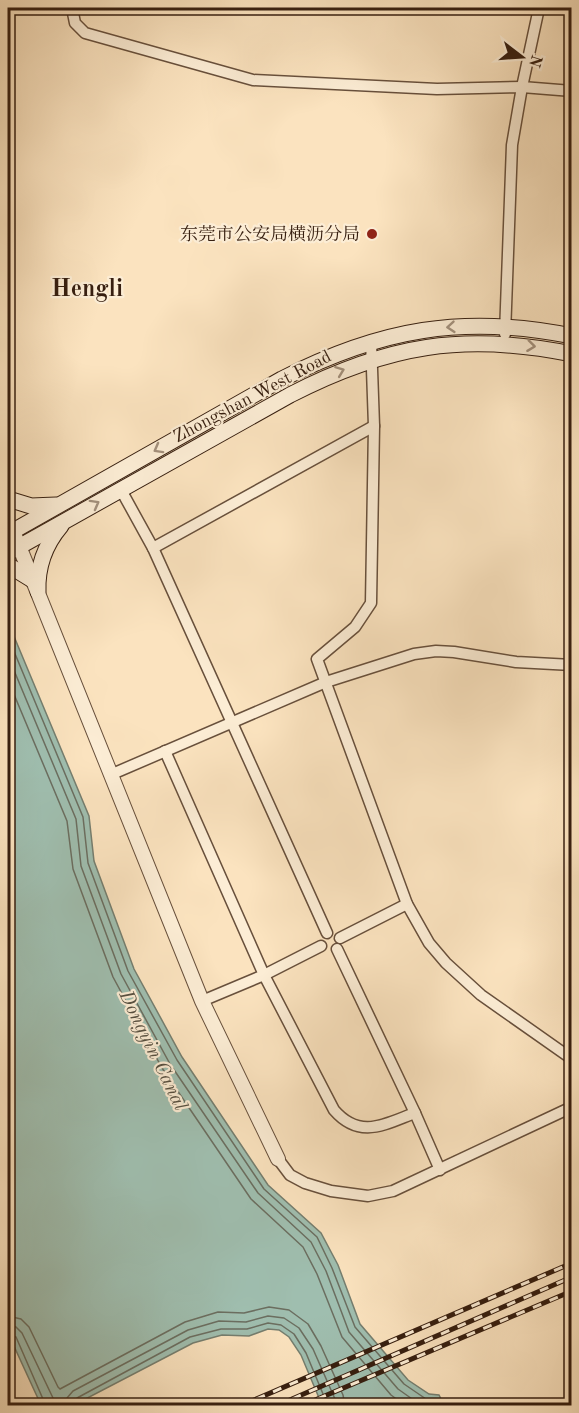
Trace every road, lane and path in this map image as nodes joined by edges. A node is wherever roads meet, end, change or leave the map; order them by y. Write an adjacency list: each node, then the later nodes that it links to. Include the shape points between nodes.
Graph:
1 (72, 8): 3 (street, via 75,23 84,33 253,80 437,89)
2 (539, 8): 3 (street)
3 (522, 87): 4 (street); 5 (street, via 512,145)
4 (572, 91)
5 (506, 327): 6 (main road, Zhongshan West Road); 7 (main road, Zhongshan West Road, one-way to 7, via 451,327); 8 (street)
6 (572, 336)
7 (371, 341): 10 (street); 14 (main road, Zhongshan West Road, one-way to 14, via 321,359 282,379)
8 (505, 344): 9 (main road, Zhongshan West Road, one-way to 9); 10 (main road, Zhongshan West Road, via 452,344)
9 (572, 354)
10 (372, 359): 11 (street); 12 (main road, Zhongshan West Road, one-way to 10, via 290,394)
11 (374, 426): 17 (street); 22 (street, via 371,603 354,627 317,659)
12 (121, 490): 15 (main road, Zhongshan West Road, one-way to 12); 17 (street)
13 (8, 499): 14 (main road, via 31,506)
14 (59, 505): 16 (main road, Zhongshan West Road)
15 (67, 520): 18 (main road, Zhongshan West Road); 20 (main road, via 44,553)
16 (9, 529): 18 (street)
17 (153, 548): 23 (street)
18 (14, 550): 20 (street)
19 (8, 565): 20 (main road)
20 (36, 587): 25 (street)
21 (572, 664): 22 (street, via 516,662 436,651 414,654)
22 (326, 682): 23 (street); 26 (street)
23 (233, 722): 24 (street); 27 (street)
24 (165, 751): 25 (street); 30 (street)
25 (110, 775): 31 (street)
26 (407, 904): 28 (street); 32 (street, via 429,943 464,980)
27 (327, 933): 28 (street, via 334,933); 29 (street)
28 (338, 944): 29 (street, via 330,952); 34 (street)
29 (321, 946): 30 (street)
30 (264, 975): 31 (street); 34 (street, via 331,1105 342,1119 372,1128)
31 (202, 1001): 35 (street)
32 (572, 1059)
33 (572, 1107): 36 (street)
34 (415, 1113): 36 (street)
35 (278, 1159): 36 (street, via 290,1175 305,1183 368,1196 393,1191)
36 (440, 1170)

